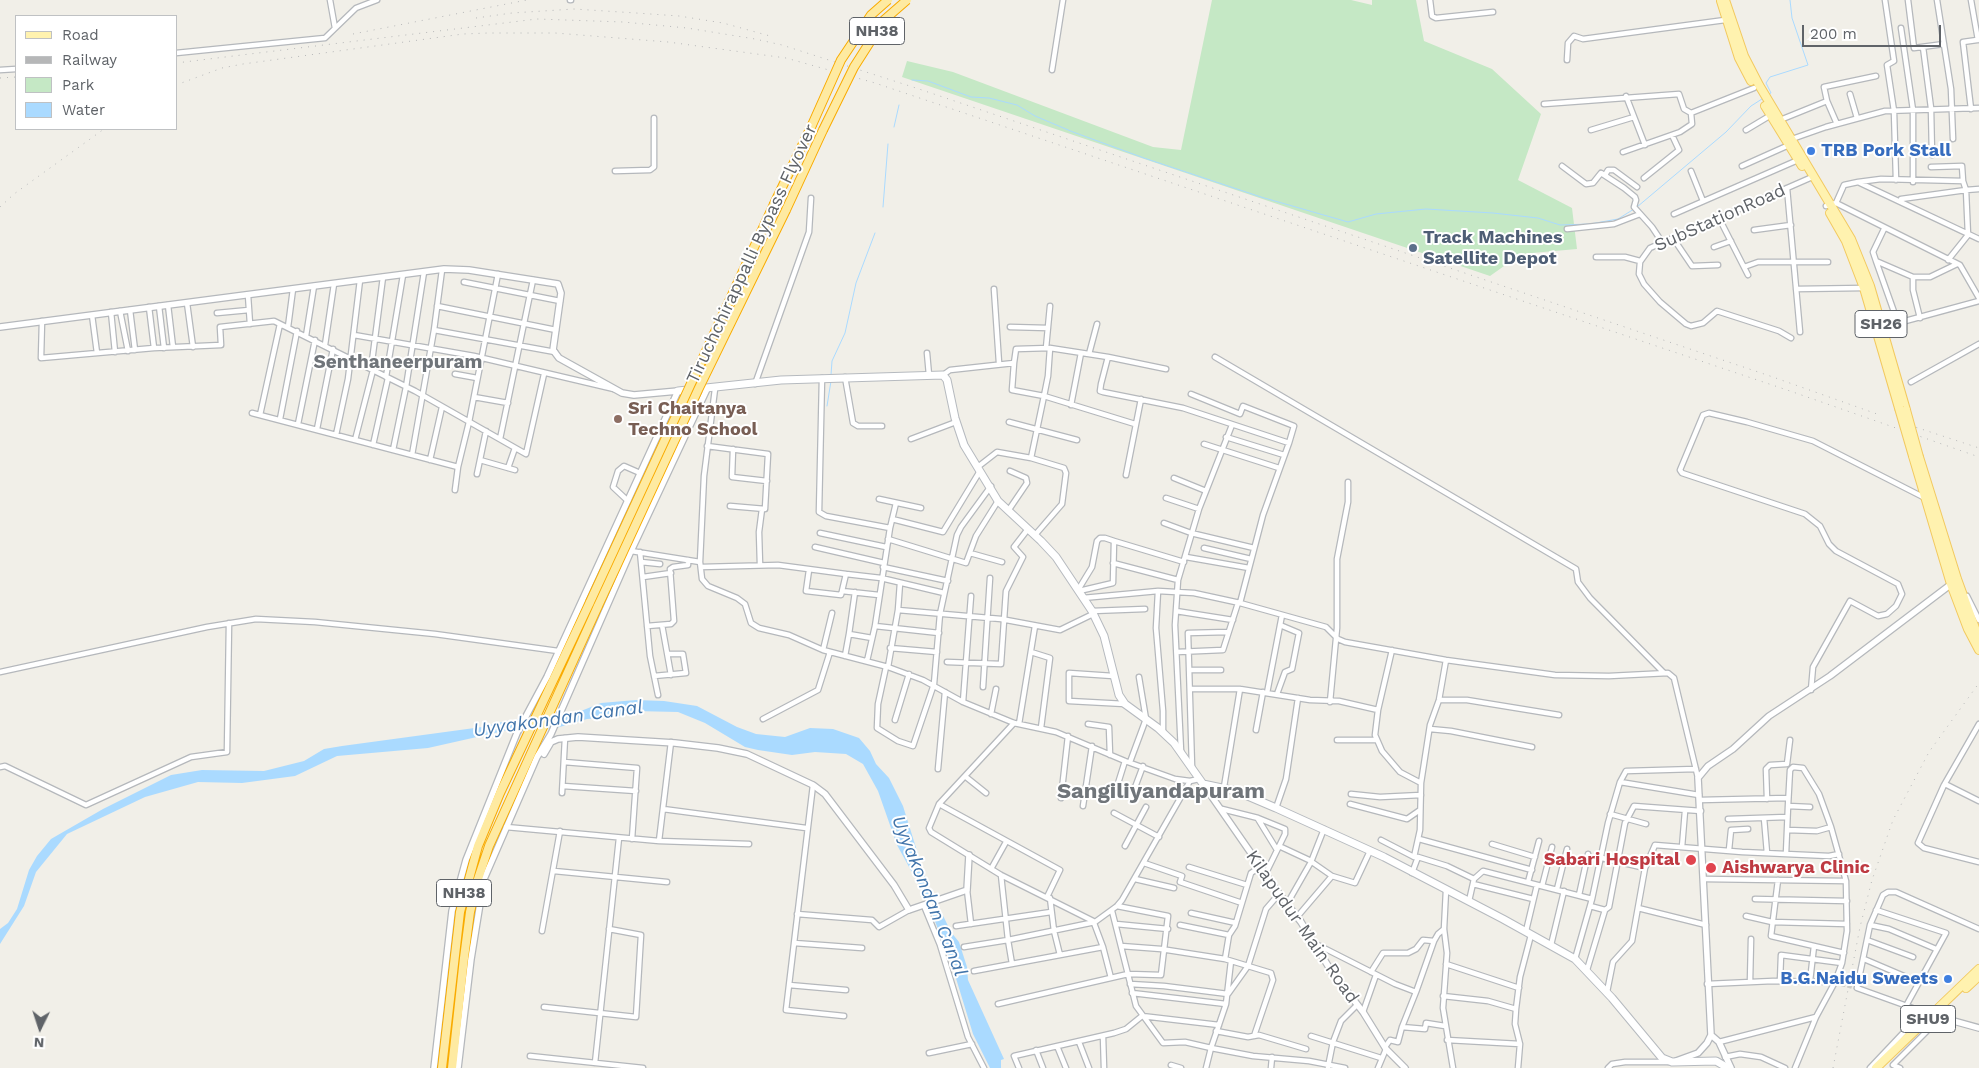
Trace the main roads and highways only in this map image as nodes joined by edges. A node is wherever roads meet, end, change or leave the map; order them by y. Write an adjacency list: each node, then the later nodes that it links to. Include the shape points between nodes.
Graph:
1 (888, 0): 19 (highway, Tiruchchirappalli Bypass Flyover / NH38, bridge, via 871,14 841,60 500,792 478,846 460,912)
2 (907, 0): 20 (highway, Tiruchchirappalli Bypass Flyover / NH38, bridge, via 884,20 854,67 698,390 598,606 596,622 587,632 489,846 470,912)
3 (1720, 0): 5 (main road, SH26, via 1739,58)
4 (1725, 0): 5 (main road, SH26)
5 (1758, 89): 6 (main road, SH26)
6 (1772, 111): 7 (main road, SH26); 7 (main road, SH26)
7 (1791, 142): 8 (main road, SH26); 8 (main road, SH26, via 1798,160)
8 (1831, 204): 10 (main road, SH26, via 1864,288); 10 (main road, SH26, via 1852,239 1870,286)
9 (678, 391): 21 (main road, via 822,378 943,375 964,445 998,501 1061,564 1092,613 1104,636 1119,695 1125,704 1163,732 1181,751 1201,781 1224,787 1324,829 1576,959 1662,1058 1672,1062 1709,1060)
10 (1902, 409): 11 (main road, SH26, bridge)
11 (1916, 456): 12 (main road, SH26); 12 (main road, SH26, via 1937,516)
12 (1941, 542): 13 (main road, SH26)
13 (1954, 582): 14 (main road, SH26); 15 (main road, SH26, via 1968,629)
14 (1979, 639)
15 (1979, 650)
16 (1979, 969): 18 (main road, SHU9)
17 (1979, 976): 18 (main road, SHU9)
18 (1933, 1018): 22 (main road, SHU9); 23 (main road, SHU9)
19 (442, 1068)
20 (452, 1068)
21 (1729, 1068)
22 (1876, 1068)
23 (1883, 1068)

